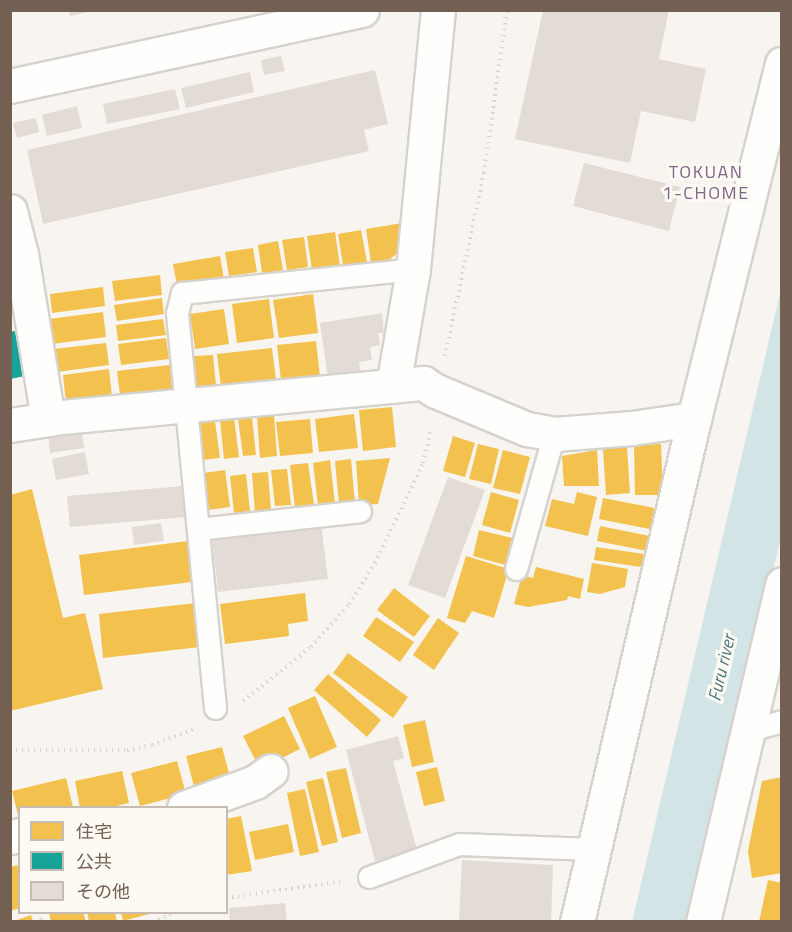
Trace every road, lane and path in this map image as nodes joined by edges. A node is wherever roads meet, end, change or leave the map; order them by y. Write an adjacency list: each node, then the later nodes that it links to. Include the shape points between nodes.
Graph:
1 (362, 10): 5 (street)
2 (438, 10): 7 (street)
3 (507, 10): 9 (path, via 484,173)
4 (782, 64): 12 (street)
5 (10, 86)
6 (10, 211): 11 (street, via 21,254)
7 (412, 269): 8 (street); 10 (lane, via 182,293 177,313)
8 (393, 386): 9 (street, via 423,383); 10 (street)
9 (436, 391): 14 (street, via 527,429); 19 (path, via 423,463 364,580 311,647 267,684)
10 (187, 406): 11 (street); 16 (lane)
11 (48, 419): 13 (street)
12 (694, 420): 14 (street); 25 (street)
13 (10, 425)
14 (554, 434): 17 (lane)
15 (360, 511): 16 (lane)
16 (198, 529): 19 (lane)
17 (516, 569)
18 (782, 584): 21 (street)
19 (218, 713): 22 (path, via 152,745 119,751)
20 (782, 721): 21 (lane)
21 (747, 731): 31 (street)
22 (10, 750)
23 (271, 771): 24 (street, via 255,782)
24 (187, 806)
25 (592, 849): 26 (lane, via 459,844); 30 (street)
26 (369, 877): 27 (path)
27 (228, 898)
28 (169, 914): 29 (path)
29 (153, 921)
30 (577, 921)
31 (703, 921)

